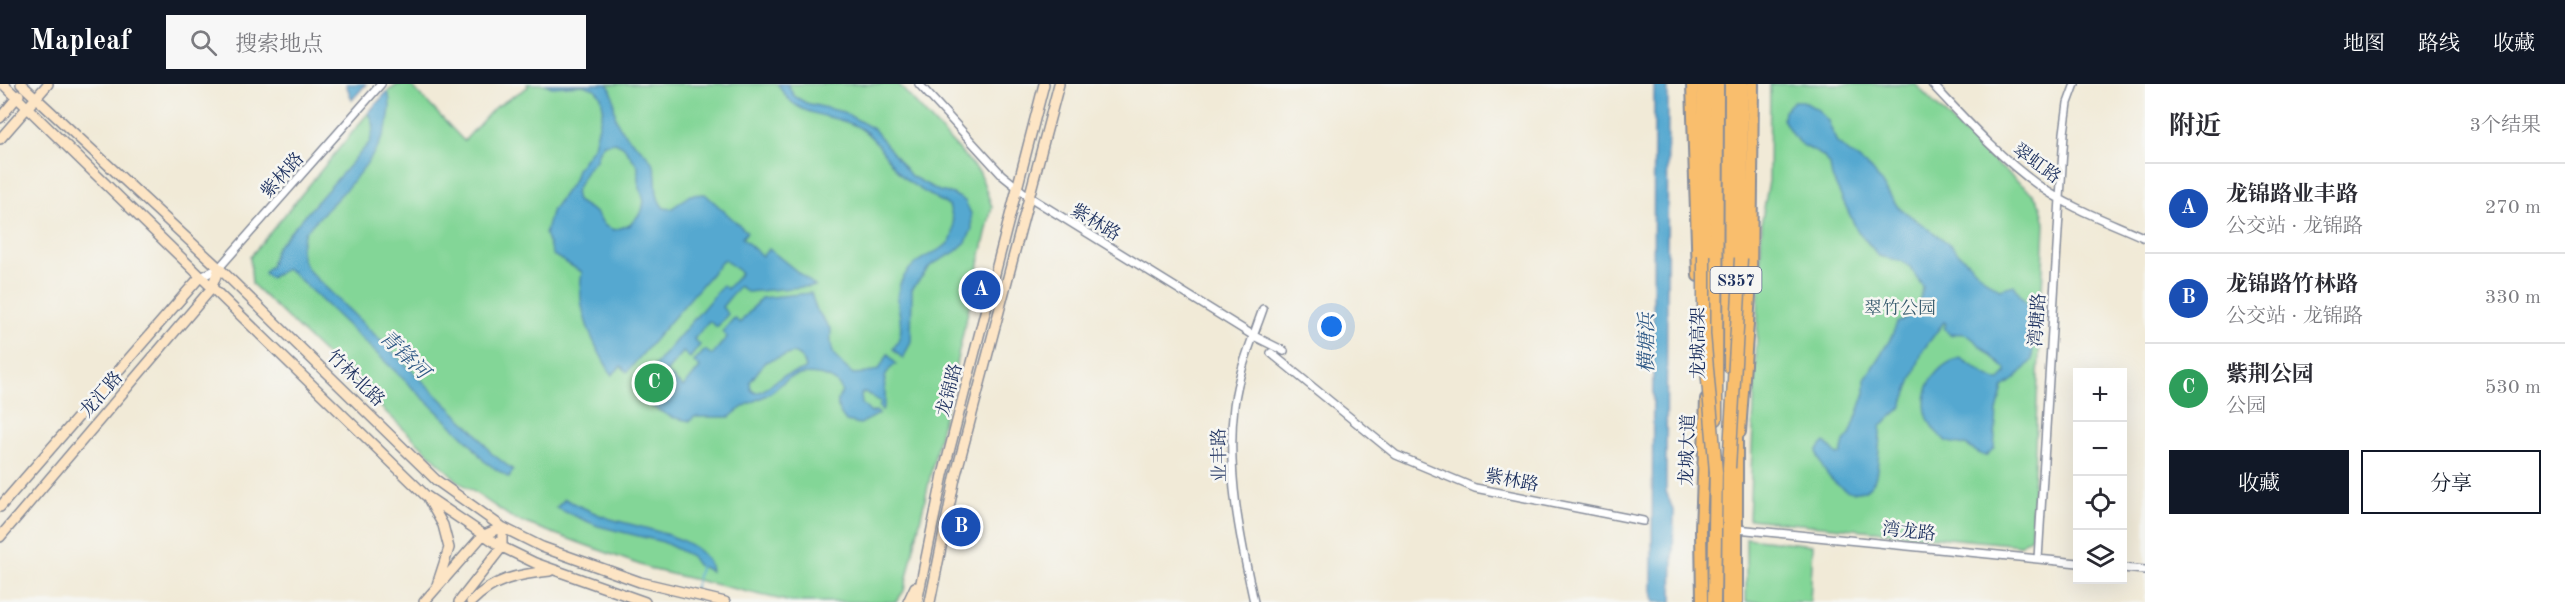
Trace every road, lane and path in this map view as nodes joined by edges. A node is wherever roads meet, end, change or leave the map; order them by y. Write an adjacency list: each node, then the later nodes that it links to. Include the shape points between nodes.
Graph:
1 (3, 84): 18 (main road, 竹林北路)
2 (48, 84): 19 (main road)
3 (381, 84): 27 (street, 紫林路)
4 (919, 84): 23 (street, 紫林路)
5 (1044, 84): 23 (main road, 龙锦路)
6 (1059, 84): 24 (main road, 龙锦路)
7 (1692, 84): 34 (main road)
8 (1703, 84): 36 (highway, bridge, via 1704,334)
9 (1709, 84): 34 (main road, 龙城大道 / S357, via 1711,336)
10 (1717, 84): 36 (highway, 龙城高架, bridge)
11 (1731, 84): 37 (highway, 龙城高架, bridge)
12 (1736, 84): 37 (main road, S357)
13 (1742, 84): 37 (highway, bridge, via 1741,258)
14 (1753, 84): 37 (main road, via 1751,282)
15 (1932, 84): 25 (street, 翠虹路, via 1995,151 2039,187)
16 (2075, 84): 25 (street, 湾塘路, via 2068,104)
17 (25, 85): 18 (main road); 19 (main road, 竹林北路)
18 (17, 98): 20 (main road, 竹林北路); 21 (main road)
19 (37, 98): 20 (main road); 27 (main road, 竹林北路)
20 (28, 109): 22 (main road); 28 (main road, 竹林北路)
21 (0, 118)
22 (0, 140)
23 (1017, 188): 24 (street, 紫林路); 45 (main road, 龙锦路, via 943,475)
24 (1028, 196): 31 (street, 紫林路); 48 (main road, 龙锦路)
25 (2060, 198): 26 (street, 翠虹路); 46 (street, 湾塘路)
26 (2145, 237)
27 (219, 268): 28 (street, 紫林路); 29 (main road, 龙汇路); 40 (main road, 竹林北路, via 436,480)
28 (199, 278): 29 (main road, 竹林北路); 38 (main road, 龙汇路)
29 (212, 290): 35 (main road, 竹林北路); 43 (main road, 龙汇路)
30 (1263, 309): 31 (street, 业丰路)
31 (1254, 336): 32 (street, 紫林路); 64 (street, 业丰路, via 1234,404 1231,446 1234,494)
32 (1284, 351)
33 (1271, 353): 39 (street, 紫林路, via 1396,455 1475,488)
34 (1704, 424): 65 (main road, 龙城大道 / S357)
35 (393, 464): 42 (main road, 竹林北路, via 425,495); 53 (main road, via 433,504 443,525 449,548)
36 (1716, 472): 66 (highway, 龙城高架)
37 (1733, 473): 41 (main road, S357); 67 (highway, 龙城高架)
38 (0, 507)
39 (1644, 521)
40 (502, 526): 42 (main road); 44 (main road); 52 (main road, 竹林北路, via 543,547)
41 (1737, 529): 46 (street, 湾龙路); 68 (main road, S357)
42 (483, 536): 44 (main road, 竹林北路); 53 (main road)
43 (0, 537)
44 (502, 547): 50 (main road, 竹林北路); 56 (main road)
45 (926, 559): 60 (main road); 61 (main road, 龙锦路)
46 (2037, 559): 47 (street, 湾龙路)
47 (2073, 563)
48 (936, 567): 62 (main road, 龙锦路); 63 (main road)
49 (2127, 568): 51 (street)
50 (555, 570): 54 (main road, 竹林北路); 57 (main road, via 520,574 495,583)
51 (2145, 570)
52 (640, 582): 54 (main road); 58 (main road); 59 (main road, 竹林北路)
53 (436, 588): 55 (main road)
54 (629, 599): 58 (main road, 竹林北路)
55 (424, 602)
56 (459, 602)
57 (471, 602)
58 (645, 602)
59 (724, 602)
60 (908, 602)
61 (917, 602)
62 (930, 602)
63 (936, 602)
64 (1254, 602)
65 (1702, 602)
66 (1714, 602)
67 (1728, 602)
68 (1737, 602)

